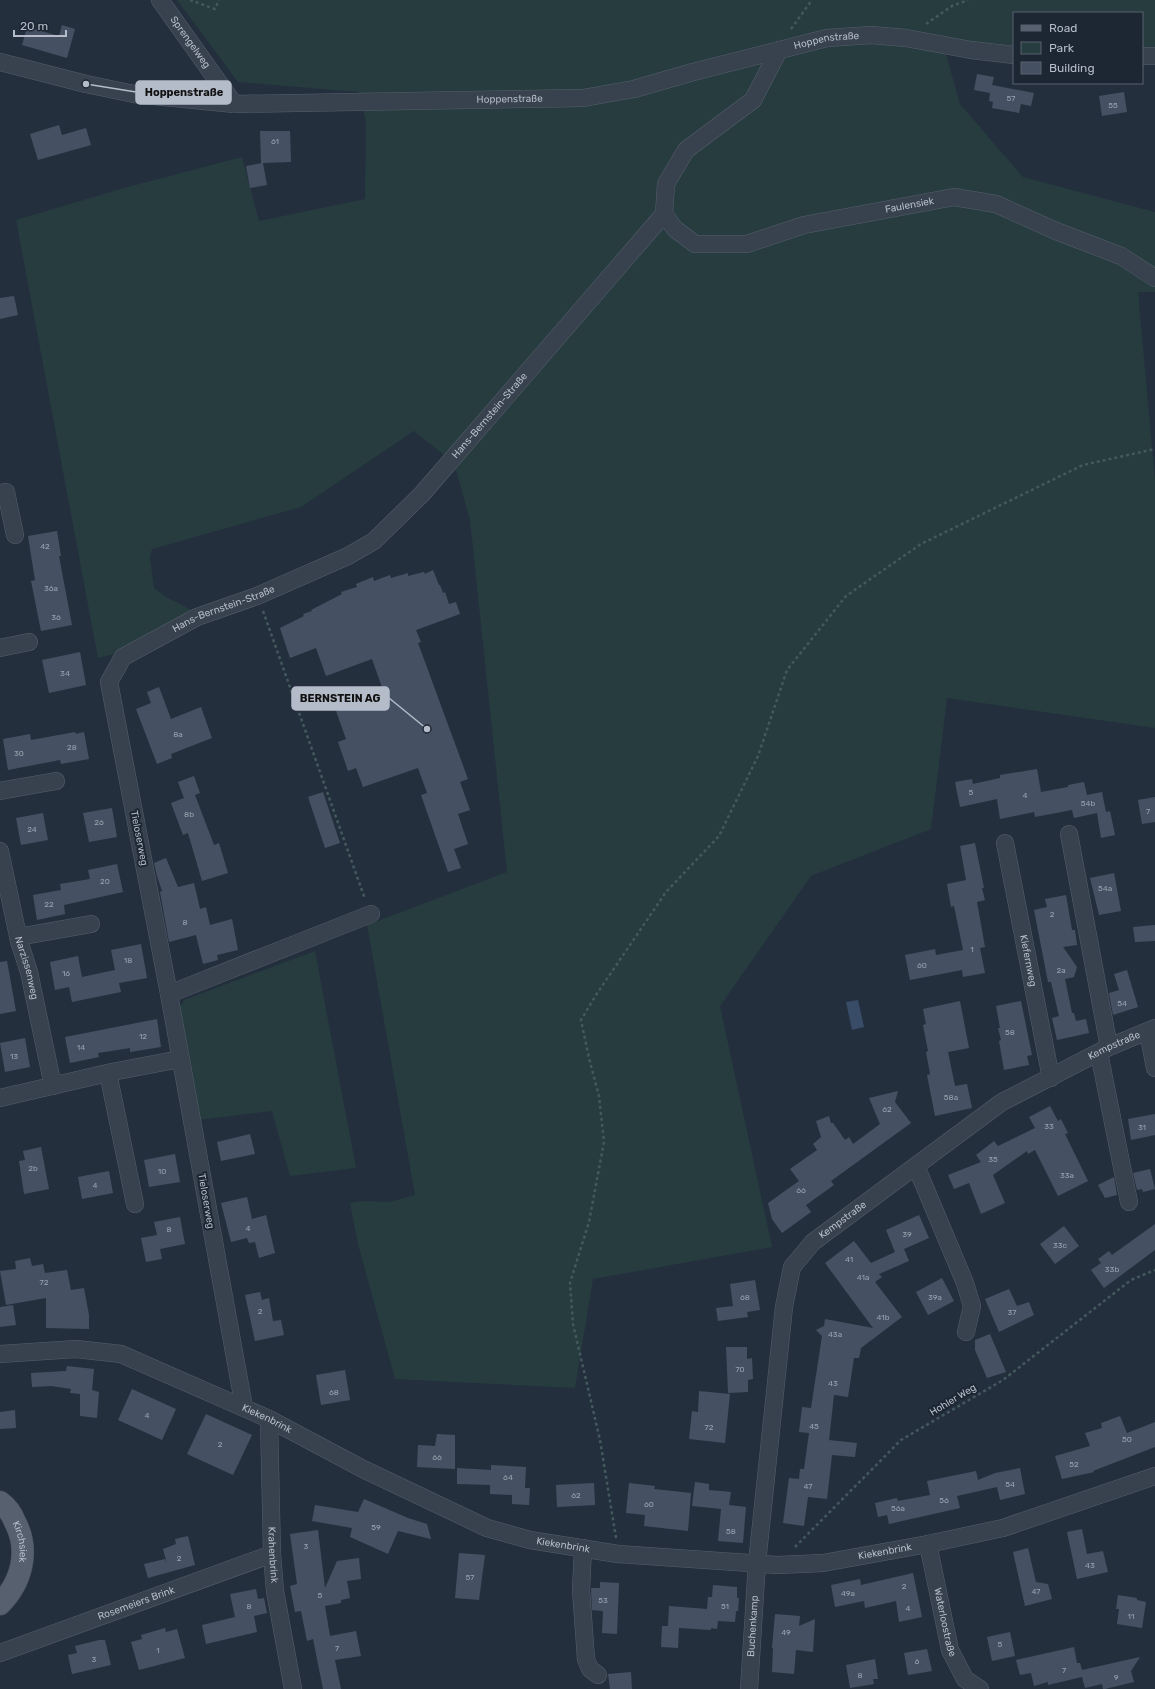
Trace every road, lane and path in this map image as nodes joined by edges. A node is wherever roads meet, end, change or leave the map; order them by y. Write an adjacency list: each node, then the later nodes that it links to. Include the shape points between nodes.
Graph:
1 (160, 0): 12 (street, Sprengelweg)
2 (190, 0): 3 (path, via 215,10)
3 (219, 0)
4 (812, 0): 7 (path)
5 (968, 0): 6 (path, via 952,6)
6 (906, 38): 7 (street, Hoppenstraße, via 871,35 827,38); 8 (street, Hoppenstraße)
7 (779, 50): 12 (street, Hoppenstraße, via 634,89 583,98); 13 (street, via 753,100 686,150 666,184)
8 (1013, 56)
9 (1143, 56): 10 (street)
10 (1155, 56)
11 (0, 62): 12 (street, Hoppenstraße, via 134,94)
12 (234, 104)
13 (664, 214): 14 (street, Faulensiek, via 675,229 695,244 747,244 804,225 954,197 996,204 1121,256); 18 (street, Hans-Bernstein-Straße, via 422,494 374,541 348,556)
14 (1155, 278)
15 (1155, 449): 52 (path, via 1083,465 921,544 846,596 787,670 758,756 719,836 666,892 596,995 582,1020 599,1096 604,1142 589,1222 570,1282 572,1317 600,1440)
16 (0, 493): 17 (street, via 6,492)
17 (15, 535)
18 (257, 596): 21 (street, Hans-Bernstein-Straße, via 197,617 123,656); 27 (path)
19 (29, 642): 20 (street)
20 (0, 648)
21 (109, 682): 30 (street, Tieloserweg)
22 (56, 781): 23 (street)
23 (0, 791)
24 (1069, 834): 32 (street)
25 (1005, 843): 36 (street, Kiefernweg)
26 (0, 850): 29 (street, Narzissenweg)
27 (371, 914): 30 (street)
28 (91, 924): 29 (street)
29 (18, 937): 37 (street, Narzissenweg, via 29,972)
30 (169, 994): 33 (street, Tieloserweg)
31 (1151, 1029): 32 (street, Kempstraße); 34 (street)
32 (1104, 1050): 36 (street, Kempstraße); 40 (street)
33 (180, 1059): 35 (street); 45 (street, Tieloserweg)
34 (1155, 1068)
35 (108, 1073): 37 (street); 41 (street)
36 (1051, 1078): 39 (street, Kempstraße, via 1002,1102)
37 (53, 1086): 38 (street)
38 (0, 1098)
39 (916, 1166): 43 (street, via 965,1283 972,1306); 53 (street, Kempstraße, via 813,1242 792,1268 784,1307)
40 (1129, 1202)
41 (135, 1204)
42 (1155, 1270): 54 (path, Hohler Weg, via 1131,1280 1003,1380 901,1440)
43 (966, 1332)
44 (0, 1354): 45 (street, Kiekenbrink, via 76,1349 121,1354)
45 (244, 1407): 46 (street, Kiekenbrink)
46 (269, 1419): 50 (street, Kiekenbrink, via 363,1469 487,1528 530,1540); 51 (street, Krahenbrink)
47 (1155, 1476): 49 (street, Kiekenbrink, via 1003,1528)
48 (0, 1502): 55 (main road, Kirchsiek, via 12,1515 23,1543 23,1559 18,1578)
49 (928, 1544): 54 (street, Kiekenbrink, via 823,1563); 60 (street, Waterloostraße, via 950,1650 965,1679)
50 (583, 1548): 52 (street, Kiekenbrink); 57 (street, via 581,1590 586,1659 590,1669)
51 (272, 1554): 56 (street, Rosemeiers Brink); 58 (street, Krahenbrink, via 275,1591)
52 (618, 1554): 53 (street, Kiekenbrink)
53 (757, 1563): 54 (street, Kiekenbrink); 59 (street, Buchenkamp)
54 (778, 1565)
55 (0, 1604)
56 (0, 1653)
57 (598, 1675)
58 (293, 1689)
59 (749, 1689)
60 (980, 1689)

